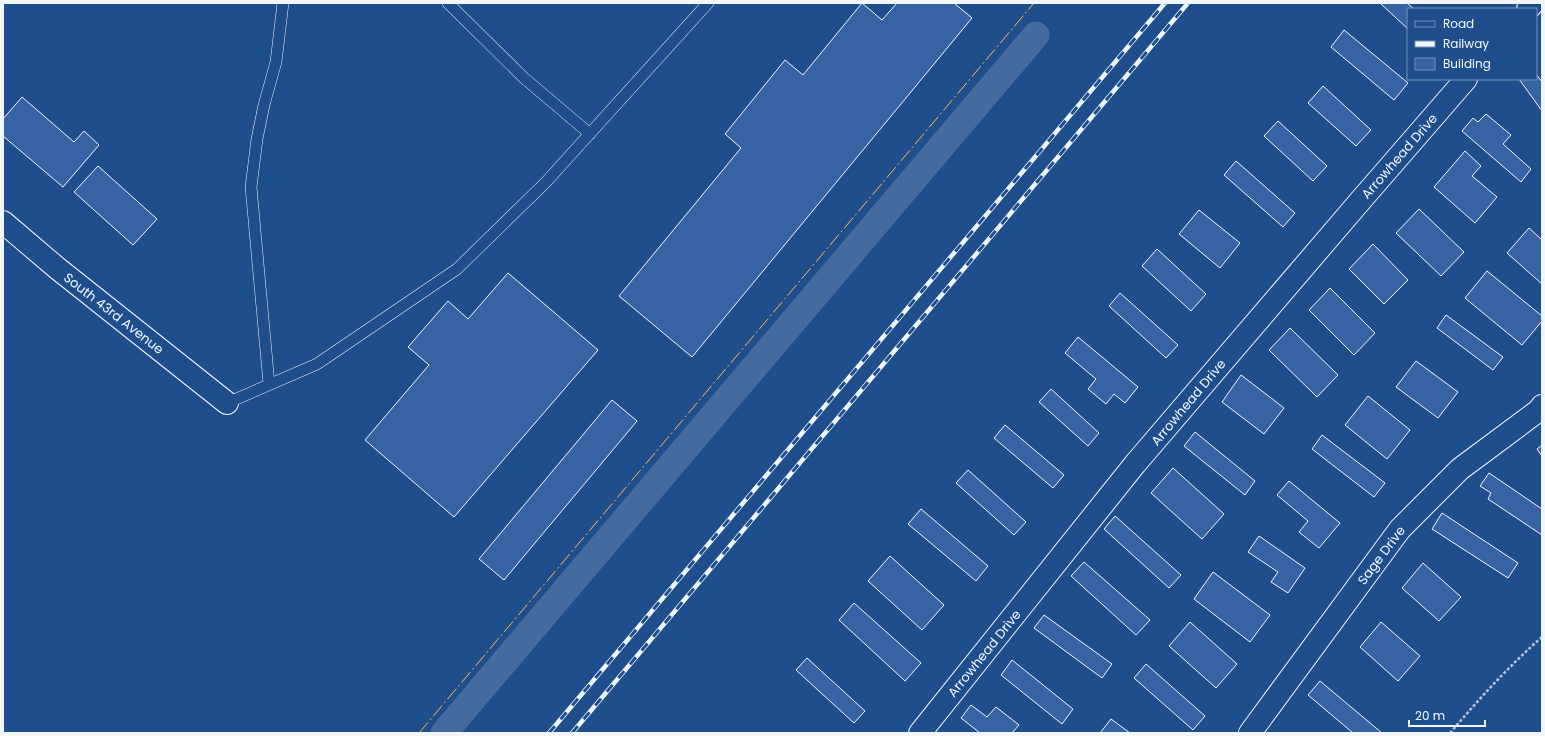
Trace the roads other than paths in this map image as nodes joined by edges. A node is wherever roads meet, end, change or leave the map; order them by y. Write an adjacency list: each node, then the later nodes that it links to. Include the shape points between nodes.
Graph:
1 (283, 3): 7 (lane, via 276,62 257,139 251,187)
2 (448, 3): 5 (lane, via 524,78)
3 (708, 3): 5 (lane)
4 (1465, 80): 10 (street, Arrowhead Drive, via 1135,464)
5 (590, 134): 7 (lane, via 546,182 457,269 317,364)
6 (3, 222): 8 (street, South 43rd Avenue)
7 (269, 384): 8 (lane)
8 (227, 403)
9 (1542, 406): 11 (street, Sage Drive, via 1460,470 1400,529)
10 (920, 733)
11 (1250, 733)

